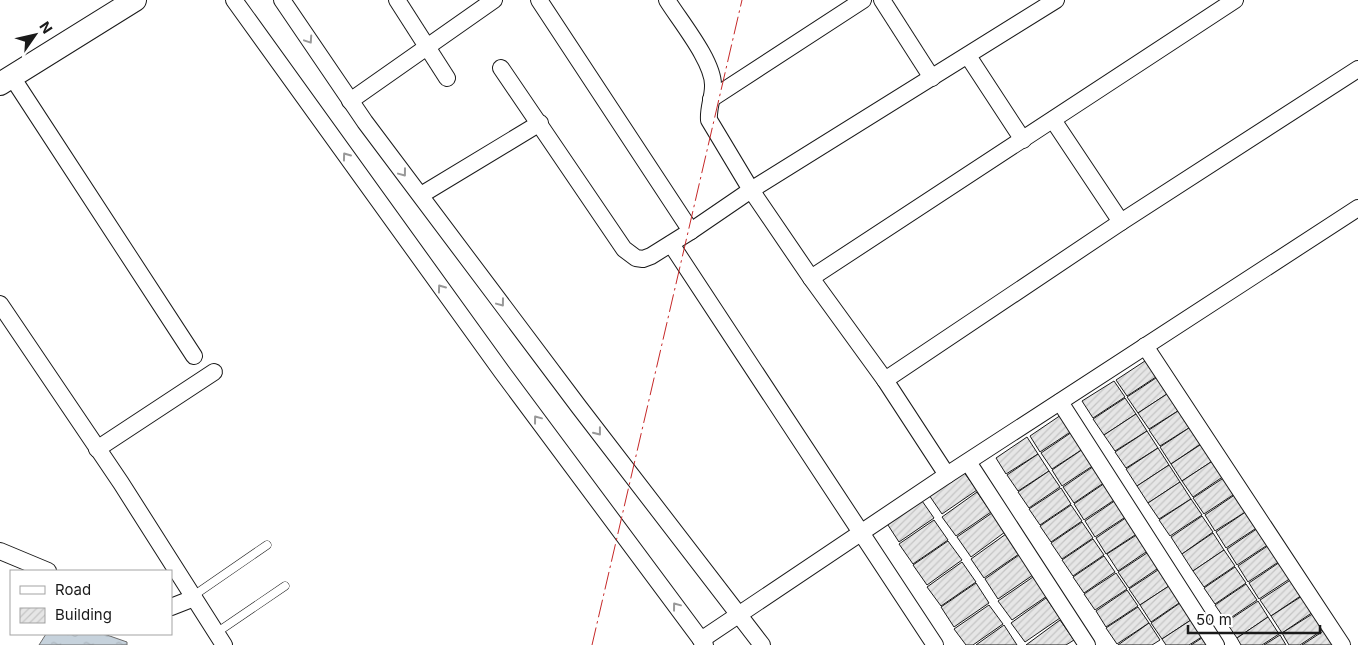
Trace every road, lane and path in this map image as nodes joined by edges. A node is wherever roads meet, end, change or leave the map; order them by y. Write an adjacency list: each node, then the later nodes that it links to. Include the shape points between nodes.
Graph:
1 (135, 0): 18 (street)
2 (234, 0): 49 (street, one-way to 2, via 502,372)
3 (282, 0): 20 (street, one-way to 20)
4 (397, 0): 12 (street)
5 (494, 0): 12 (street)
6 (539, 0): 28 (street)
7 (667, 0): 19 (street, via 710,68 714,86)
8 (863, 0): 19 (street)
9 (882, 0): 17 (street)
10 (1056, 0): 13 (street)
11 (1235, 0): 21 (street)
12 (427, 46): 16 (street); 20 (street)
13 (968, 56): 17 (street); 23 (street)
14 (501, 68): 22 (street)
15 (1358, 69): 27 (street)
16 (447, 78)
17 (932, 78): 24 (street)
18 (6, 80): 33 (street)
19 (712, 99): 24 (street, via 709,120)
20 (350, 101): 25 (street, one-way to 25)
21 (1053, 120): 23 (street); 27 (street)
22 (540, 122): 25 (street); 29 (street, via 624,249 643,259)
23 (1023, 140): 30 (street)
24 (751, 190): 28 (street); 30 (street)
25 (421, 196): 47 (street, one-way to 47)
26 (1358, 208): 32 (street)
27 (1121, 222): 35 (street)
28 (691, 231): 29 (street)
29 (671, 244): 40 (street)
30 (811, 278): 35 (street)
31 (0, 304): 37 (street)
32 (1145, 346): 36 (street); 54 (street)
33 (194, 356)
34 (214, 372): 37 (street)
35 (885, 380): 39 (street)
36 (1060, 402): 38 (street); 53 (street)
37 (97, 449): 45 (street)
38 (968, 462): 39 (street); 52 (street)
39 (947, 475): 40 (street)
40 (860, 533): 47 (street); 51 (street)
41 (267, 545): 45 (lane)
42 (0, 551): 43 (street)
43 (46, 570)
44 (285, 586): 48 (lane)
45 (193, 597): 46 (street); 48 (street)
46 (172, 606)
47 (739, 615): 49 (street); 50 (street)
48 (220, 639)
49 (703, 642)
50 (762, 645)
51 (935, 645)
52 (1087, 645)
53 (1216, 645)
54 (1342, 645)

